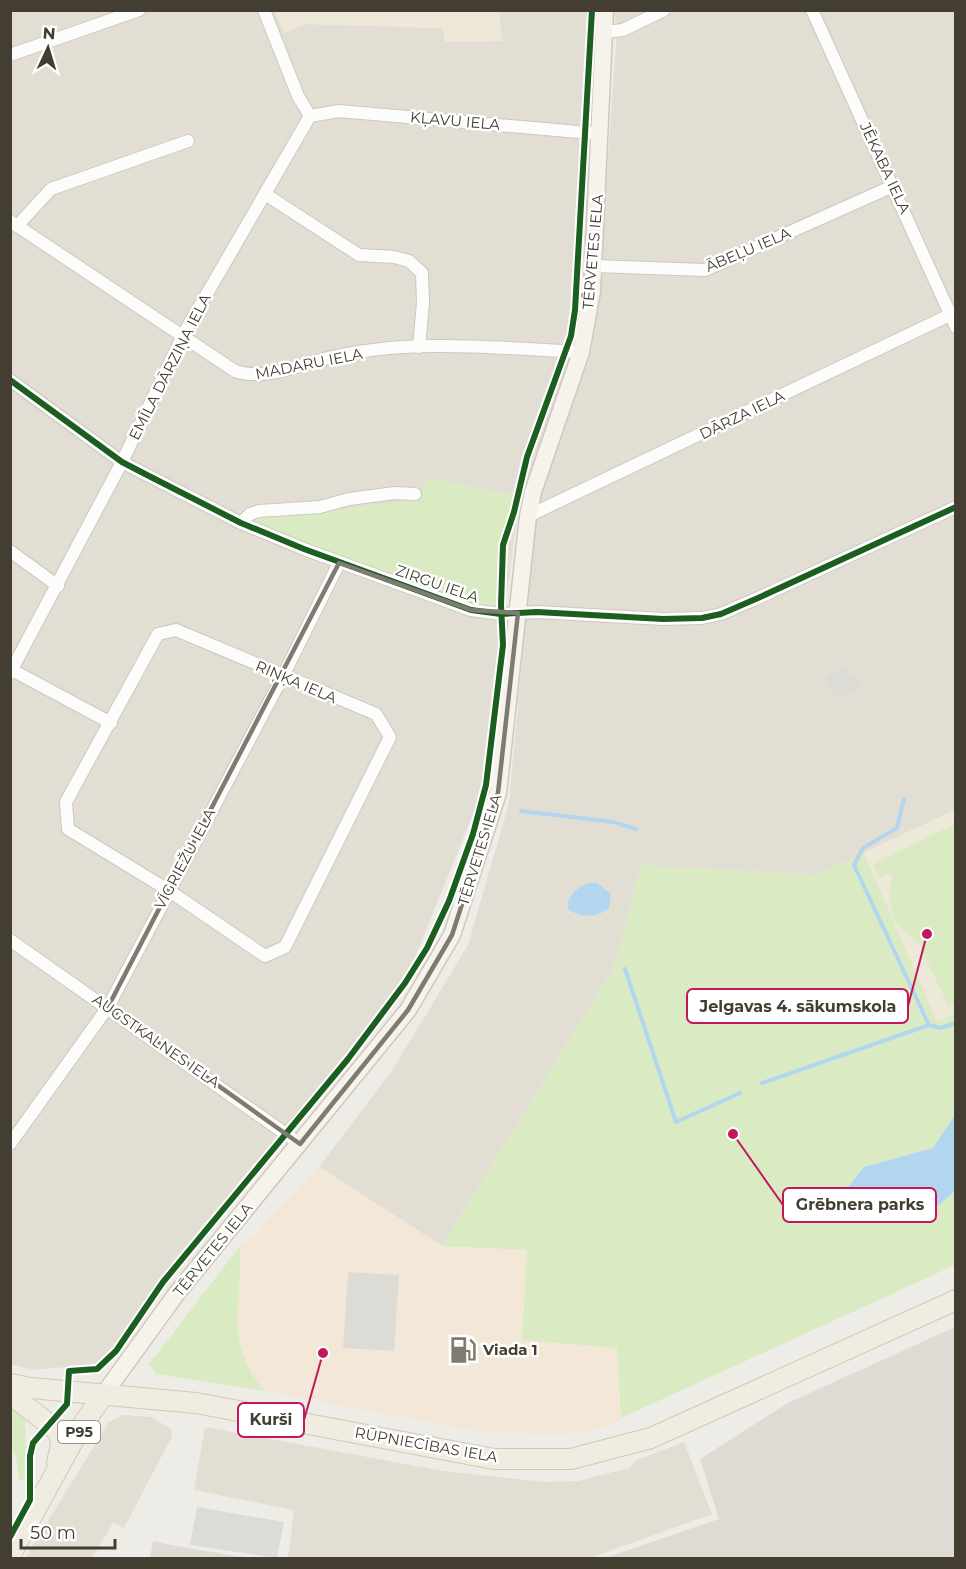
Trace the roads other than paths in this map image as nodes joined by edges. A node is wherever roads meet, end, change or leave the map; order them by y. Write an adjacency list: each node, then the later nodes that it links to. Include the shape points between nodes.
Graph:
1 (139, 10): 7 (street)
2 (264, 10): 8 (street, via 298,96)
3 (605, 10): 6 (main road, TĒRVETES IELA)
4 (663, 10): 6 (street, via 623,30)
5 (812, 10): 11 (street, JĒKABA IELA)
6 (605, 32): 9 (main road, TĒRVETES IELA)
7 (10, 55)
8 (310, 116): 9 (street, KĻAVU IELA, via 339,111); 12 (street, EMĪLA DĀRZIŅA IELA)
9 (601, 134): 14 (main road, TĒRVETES IELA)
10 (188, 141): 13 (street, via 51,189)
11 (893, 186): 14 (street, ĀBEĻU IELA, via 705,270); 15 (street, JĒKABA IELA)
12 (265, 194): 17 (street, EMĪLA DĀRZIŅA IELA); 18 (street, via 359,255 409,261 422,273)
13 (14, 224): 17 (street, MADARU IELA)
14 (594, 266): 19 (main road, TĒRVETES IELA)
15 (953, 313): 16 (street, JĒKABA IELA); 24 (street, DĀRZA IELA)
16 (956, 327)
17 (183, 335): 18 (street, MADARU IELA, via 235,371 250,376 332,357); 21 (street, EMĪLA DĀRZIŅA IELA)
18 (419, 347): 19 (street, MADARU IELA)
19 (581, 352): 24 (main road, TĒRVETES IELA)
20 (10, 380): 21 (street, ZIRGU IELA)
21 (122, 462): 25 (street, ZIRGU IELA); 28 (street, EMĪLA DĀRZIŅA IELA)
22 (415, 494): 25 (street, via 395,493 320,507 259,511)
23 (956, 507): 29 (street, ZIRGU IELA, via 721,614 663,619)
24 (528, 516): 29 (main road, TĒRVETES IELA)
25 (242, 523): 27 (street, ZIRGU IELA)
26 (10, 551): 28 (street)
27 (339, 562): 29 (street, ZIRGU IELA, via 471,610); 31 (street, VĪGRIEŽU IELA)
28 (58, 586): 30 (street, EMĪLA DĀRZIŅA IELA)
29 (518, 613): 37 (main road, TĒRVETES IELA, via 498,793 452,935 408,1010)
30 (11, 671): 32 (street)
31 (283, 676): 32 (street, RIŅĶA IELA, via 176,630 158,634); 33 (street, VĪGRIEŽU IELA); 33 (street, RIŅĶA IELA, via 376,714 390,737 285,947 265,956)
32 (111, 723): 33 (street, RIŅĶA IELA, via 66,802 68,829)
33 (168, 890): 35 (street, VĪGRIEŽU IELA)
34 (10, 940): 35 (street, AUGSTKALNES IELA)
35 (108, 1007): 36 (street, VĪGRIEŽU IELA); 37 (street, AUGSTKALNES IELA)
36 (10, 1144)
37 (300, 1144): 41 (main road, TĒRVETES IELA, via 177,1293)
38 (956, 1300): 41 (main road, RŪPNIECĪBAS IELA, via 651,1438 571,1459 494,1459 215,1406)
39 (10, 1384): 41 (main road, RŪPNIECĪBAS IELA)
40 (10, 1394): 42 (main road, via 59,1432)
41 (104, 1394): 42 (main road, TĒRVETES IELA / P95)
42 (57, 1472): 43 (main road, TĒRVETES IELA / P95)
43 (10, 1556)

